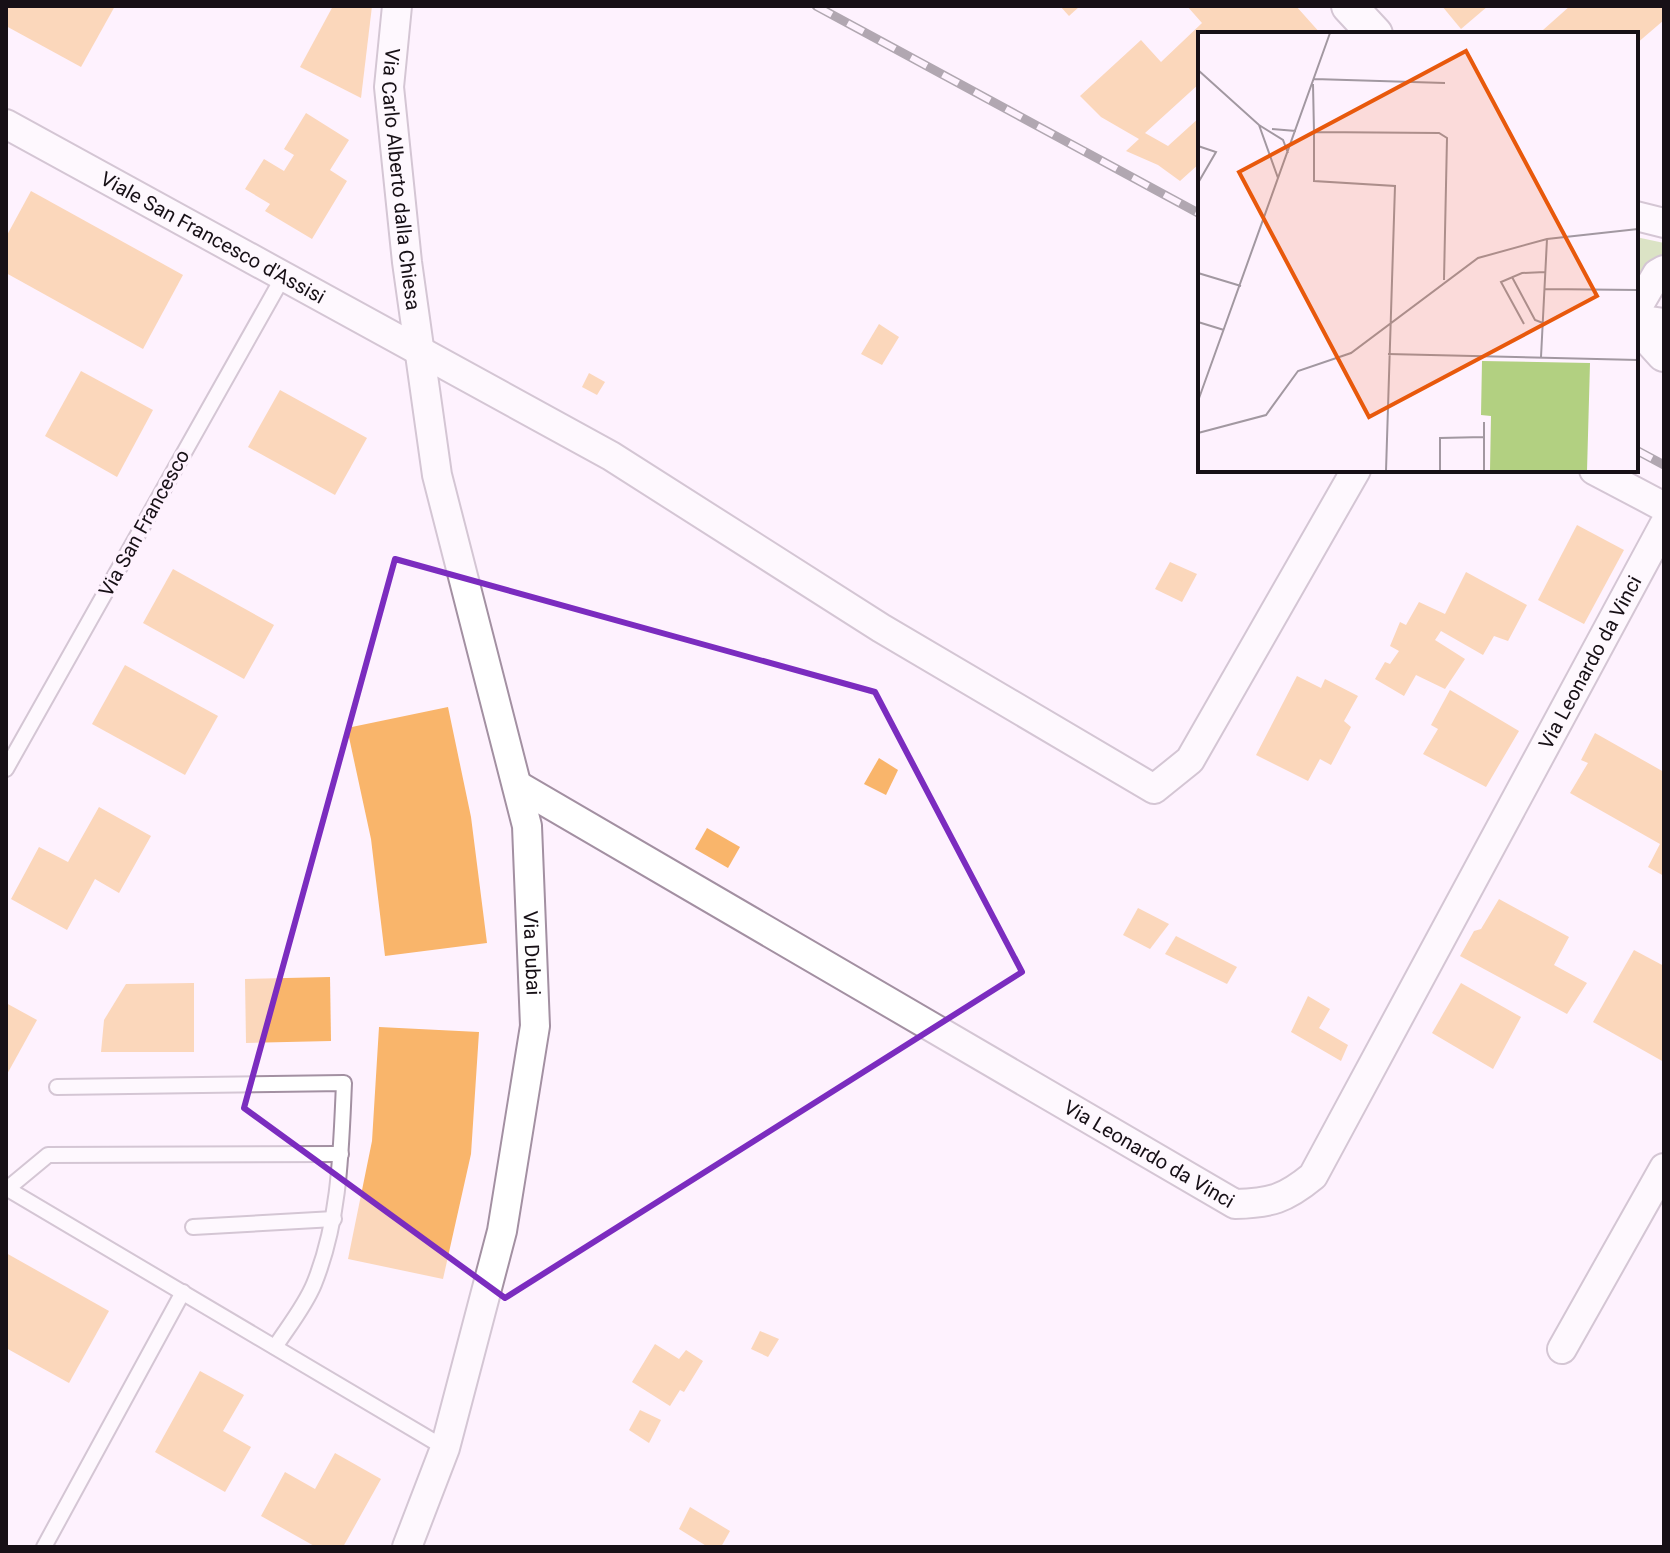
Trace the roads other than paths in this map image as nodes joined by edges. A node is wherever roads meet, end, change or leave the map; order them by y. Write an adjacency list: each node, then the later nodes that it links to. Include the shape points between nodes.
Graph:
1 (397, 6): 13 (street, Via Carlo Alberto dalla Chiesa, via 389,87)
2 (1349, 6): 3 (street)
3 (1373, 32)
4 (6, 124): 8 (street, Viale San Francesco d'Assisi)
5 (1638, 216): 6 (street)
6 (1664, 223)
7 (1664, 270): 9 (street)
8 (283, 277): 13 (street, Viale San Francesco d'Assisi); 19 (lane, Via San Francesco)
9 (1638, 307)
10 (1638, 321): 12 (street)
11 (1638, 323): 14 (street)
12 (1664, 323)
13 (420, 353): 15 (street, Viale San Francesco d'Assisi, via 611,456 881,628 1154,789 1190,760); 20 (street, Via Dubai, via 437,475)
14 (1664, 354)
15 (1355, 472)
16 (1598, 472): 17 (street)
17 (1664, 507)
18 (1664, 525): 20 (street, Via Leonardo da Vinci, via 1313,1176 1291,1194 1261,1203 1235,1204)
19 (6, 769)
20 (517, 785): 30 (street, Via Dubai, via 527,826 535,1026 502,1231)
21 (57, 1087): 22 (lane, via 344,1083)
22 (341, 1154): 24 (lane, via 48,1155); 25 (lane)
23 (1664, 1168): 29 (street)
24 (7, 1188): 27 (lane)
25 (334, 1219): 26 (lane); 28 (lane, via 313,1286)
26 (193, 1227)
27 (183, 1292): 28 (lane); 31 (lane)
28 (275, 1347): 30 (lane)
29 (1562, 1349)
30 (445, 1448): 32 (street, Via Dubai)
31 (44, 1547)
32 (407, 1547)

